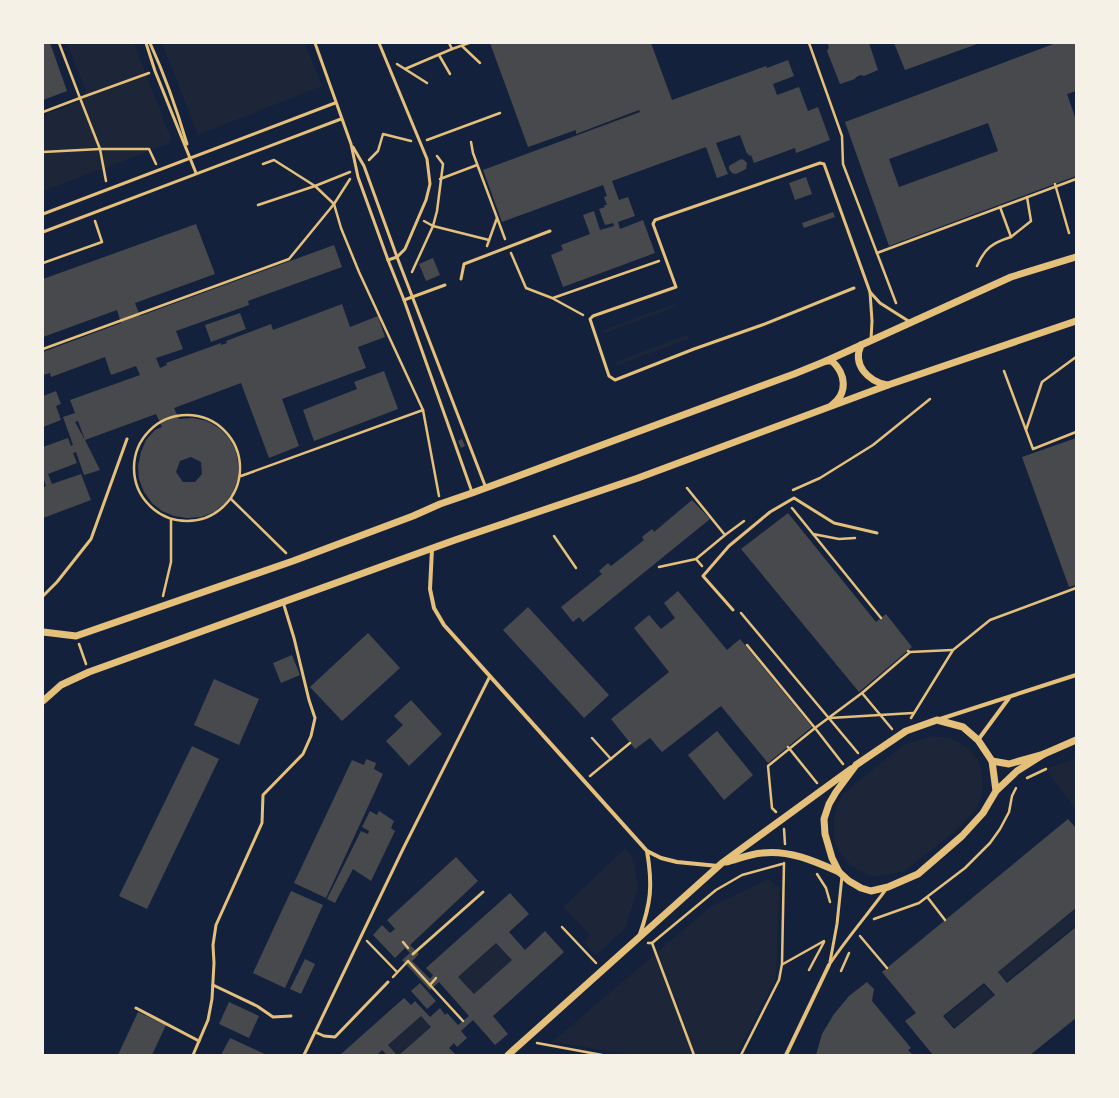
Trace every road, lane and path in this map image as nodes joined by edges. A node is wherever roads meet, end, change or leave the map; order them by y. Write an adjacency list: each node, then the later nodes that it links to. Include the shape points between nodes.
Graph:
1 (60, 43): 18 (path)
2 (146, 43): 15 (lane)
3 (150, 43): 27 (lane, via 162,68)
4 (315, 43): 19 (lane)
5 (379, 43): 12 (lane)
6 (449, 43): 10 (path)
7 (468, 43): 9 (path)
8 (809, 43): 53 (path, via 842,136 843,164)
9 (462, 46): 10 (path); 13 (path)
10 (452, 50): 11 (path)
11 (439, 55): 14 (path); 16 (path)
12 (385, 56): 14 (path); 44 (lane, via 427,159 430,187)
13 (480, 63)
14 (405, 69): 17 (path)
15 (155, 71): 18 (path); 27 (lane)
16 (450, 74)
17 (427, 83)
18 (80, 98): 20 (path); 24 (path)
19 (335, 103): 21 (lane); 27 (lane)
20 (43, 112)
21 (341, 119): 23 (lane); 32 (lane)
22 (470, 142): 29 (path)
23 (351, 144): 30 (lane); 55 (lane, via 364,166)
24 (100, 149): 25 (path); 31 (path, via 149,150); 37 (path)
25 (43, 152)
26 (437, 156): 33 (path, via 443,164)
27 (191, 158): 31 (lane); 32 (lane)
28 (263, 164): 36 (path, via 274,160)
29 (477, 165): 33 (path); 45 (path)
30 (356, 169): 36 (path); 39 (path); 58 (lane)
31 (159, 170): 37 (lane)
32 (196, 173): 43 (lane)
33 (441, 179): 46 (path)
34 (1076, 179): 35 (path)
35 (1055, 185): 38 (path); 49 (path)
36 (315, 186): 39 (path); 40 (path)
37 (108, 189): 42 (lane)
38 (1027, 197): 41 (path); 50 (path, via 1031,221)
39 (334, 204): 75 (path, via 289,260); 82 (path, via 359,272)
40 (258, 205)
41 (1000, 207): 50 (path); 53 (path)
42 (43, 214)
43 (92, 214): 48 (lane); 59 (path, via 102,242)
44 (418, 218): 46 (path); 55 (lane, via 405,249)
45 (497, 218): 51 (path); 52 (path)
46 (433, 226): 51 (path); 62 (path)
47 (550, 231): 52 (lane)
48 (43, 232)
49 (1069, 233)
50 (1011, 237): 60 (path, via 986,250)
51 (489, 240): 54 (path)
52 (508, 247): 54 (lane); 67 (path, via 526,288)
53 (877, 253): 69 (path)
54 (484, 256): 61 (lane, via 464,264)
55 (397, 257): 58 (lane); 62 (lane)
56 (1076, 257): 72 (street, via 1011,277)
57 (666, 258): 65 (lane, via 653,224 655,220 822,163); 67 (path); 70 (lane, via 676,287)
58 (388, 260): 68 (lane)
59 (43, 263)
60 (977, 266)
61 (461, 279)
62 (407, 281): 66 (lane)
63 (445, 285): 66 (lane)
64 (854, 288): 70 (lane, via 615,380 609,376)
65 (870, 292): 72 (lane, via 880,303); 73 (lane)
66 (413, 297): 68 (lane); 87 (lane)
67 (552, 298): 70 (path)
68 (404, 300): 89 (lane)
69 (896, 303)
70 (590, 319)
71 (1076, 321): 79 (street)
72 (910, 322): 73 (street)
73 (870, 340): 74 (street)
74 (861, 346): 77 (street); 79 (street, via 858,352 863,371 870,379)
75 (43, 349)
76 (1076, 357): 83 (path, via 1042,382)
77 (826, 361): 81 (street, via 832,361 838,366 844,380 841,395); 87 (street)
78 (1004, 371): 83 (path)
79 (888, 385): 81 (street)
80 (930, 399): 91 (path, via 873,445 820,478 781,495)
81 (831, 407): 100 (street, via 638,478)
82 (423, 410): 86 (path); 92 (path)
83 (1026, 431): 84 (path, via 1033,448)
84 (1076, 432)
85 (127, 439): 107 (lane, via 91,539)
86 (240, 476): 90 (path); 94 (path, via 241,461 236,446 227,432 213,421 196,415 178,415 160,423 147,433 138,448 134,465 136,483 143,499 155,512)
87 (486, 488): 89 (street)
88 (687, 488): 97 (path)
89 (472, 493): 92 (street)
90 (232, 499): 94 (path, via 211,517 198,521); 102 (path)
91 (787, 502): 95 (lane, via 794,498 834,522); 96 (path); 105 (lane, via 770,512 729,546)
92 (440, 504): 102 (street)
93 (750, 517): 97 (path)
94 (171, 520): 109 (path, via 170,562)
95 (876, 533)
96 (812, 534): 99 (path, via 839,539); 112 (path)
97 (725, 535): 101 (path)
98 (554, 536): 104 (path)
99 (861, 537)
100 (432, 549): 108 (street); 119 (street, via 430,589 434,608 444,625)
101 (696, 559): 103 (path); 105 (path)
102 (293, 561): 109 (street)
103 (659, 567)
104 (576, 568)
105 (707, 571): 110 (lane, via 703,576)
106 (1076, 588): 116 (path, via 990,620)
107 (43, 596)
108 (283, 602): 117 (street); 177 (lane, via 315,718 303,754 263,795 262,823 216,925)
109 (161, 606): 114 (street)
110 (733, 610)
111 (740, 612): 124 (path)
112 (881, 618)
113 (43, 632): 114 (street)
114 (76, 636): 117 (path)
115 (747, 645): 126 (path)
116 (953, 650): 120 (path, via 909,652); 123 (path, via 913,713)
117 (89, 672): 122 (street, via 61,685)
118 (1076, 675): 121 (street)
119 (490, 676): 141 (street); 182 (lane)
120 (862, 693): 123 (path); 124 (path)
121 (1009, 697): 125 (street); 129 (street)
122 (43, 701)
123 (881, 715): 124 (path); 127 (path)
124 (828, 718): 126 (path); 135 (path)
125 (938, 720): 127 (street); 129 (street, via 963,727)
126 (815, 728): 132 (path); 139 (path)
127 (898, 736): 135 (street)
128 (592, 738): 134 (path)
129 (978, 740): 136 (street)
130 (1076, 740): 133 (street)
131 (630, 743): 134 (path)
132 (789, 748): 143 (path); 145 (path, via 768,766 772,808)
133 (1044, 754): 136 (street, via 1009,764); 144 (street, via 1017,771)
134 (611, 759): 141 (path)
135 (863, 760): 137 (street)
136 (992, 761): 144 (street)
137 (856, 765): 139 (street); 151 (street, via 836,792 824,818 826,840)
138 (1046, 770): 140 (path)
139 (848, 771): 143 (street)
140 (1023, 780)
141 (584, 781): 146 (street)
142 (1019, 784): 154 (path, via 1012,796 1009,812 990,843 965,868)
143 (822, 789): 145 (street)
144 (996, 791): 152 (street, via 983,813 962,836 918,874)
145 (784, 817): 147 (path); 148 (street)
146 (646, 851): 148 (street, via 677,862); 161 (street, via 650,872 650,894)
147 (786, 854): 148 (street, via 761,853); 149 (path); 151 (street, via 803,856)
148 (720, 864): 161 (street)
149 (784, 864): 168 (path); 189 (path, via 742,875 716,890 652,943)
150 (814, 872): 155 (path, via 826,888)
151 (840, 873): 152 (street, via 848,881 871,891); 169 (lane, via 837,924)
152 (888, 887): 169 (lane)
153 (483, 892): 166 (lane)
154 (928, 898): 156 (path); 157 (path)
155 (830, 907)
156 (945, 920)
157 (869, 922)
158 (562, 927): 171 (path)
159 (862, 930): 160 (path)
160 (858, 934): 162 (path); 170 (path)
161 (638, 937): 171 (street)
162 (855, 940)
163 (403, 942): 166 (path)
164 (372, 946): 174 (path)
165 (849, 952): 173 (path)
166 (413, 954): 167 (path)
167 (408, 961): 174 (path); 178 (path)
168 (782, 964): 172 (path, via 825,941); 190 (path, via 779,980)
169 (829, 965): 191 (street)
170 (887, 968)
171 (602, 970): 184 (street)
172 (809, 970)
173 (840, 971)
174 (397, 972): 176 (path)
175 (436, 978): 178 (path)
176 (388, 982): 182 (lane, via 335,1037)
177 (213, 985): 180 (lane, via 273,1017); 183 (lane, via 208,1020)
178 (430, 985): 181 (path)
179 (136, 1008): 183 (lane)
180 (291, 1016)
181 (463, 1021)
182 (315, 1032): 186 (lane)
183 (199, 1041): 185 (lane)
184 (524, 1041): 187 (street); 188 (path)
185 (193, 1055)
186 (304, 1055)
187 (508, 1055)
188 (602, 1055)
189 (694, 1055)
190 (741, 1055)
191 (786, 1055)

